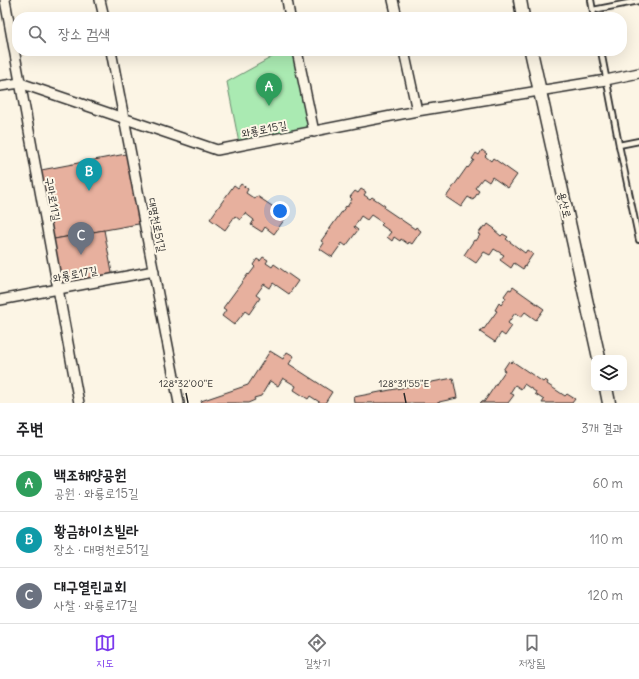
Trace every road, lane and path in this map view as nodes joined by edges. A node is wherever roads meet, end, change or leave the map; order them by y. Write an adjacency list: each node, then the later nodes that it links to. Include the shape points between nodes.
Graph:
1 (5, 0): 13 (street, 구마로11길)
2 (100, 0): 9 (street)
3 (287, 0): 10 (street)
4 (393, 0): 11 (street)
5 (520, 0): 12 (main road)
6 (591, 0): 8 (lane)
7 (639, 1): 8 (lane)
8 (593, 10)
9 (103, 12)
10 (289, 12)
11 (396, 12)
12 (522, 12)
13 (12, 38)
14 (15, 56): 22 (street, 구마로11길)
15 (112, 56): 26 (street, 대명천로51길)
16 (298, 56): 27 (street)
17 (405, 56): 25 (street)
18 (532, 56): 24 (main road, 용산로)
19 (602, 56): 21 (lane)
20 (639, 74): 21 (street, 와룡로15길)
21 (606, 80): 24 (street, 와룡로15길); 29 (lane)
22 (20, 82): 23 (street); 26 (street, 와룡로15길); 32 (street, 구마로11길)
23 (0, 86)
24 (540, 91): 25 (street, 와룡로15길); 34 (main road, 용산로)
25 (417, 111): 27 (street, 와룡로15길)
26 (124, 118): 27 (street, 와룡로15길, via 217,150); 31 (street, 대명천로51길)
27 (314, 132)
28 (639, 141): 29 (lane)
29 (619, 145): 30 (lane)
30 (639, 240)
31 (154, 271): 32 (street, 와룡로17길); 37 (street, 대명천로51길)
32 (58, 289): 33 (street, 와룡로17길); 36 (street, 구마로11길)
33 (0, 300)
34 (598, 355)
35 (607, 391): 38 (main road)
36 (78, 403)
37 (179, 403)
38 (609, 403)

